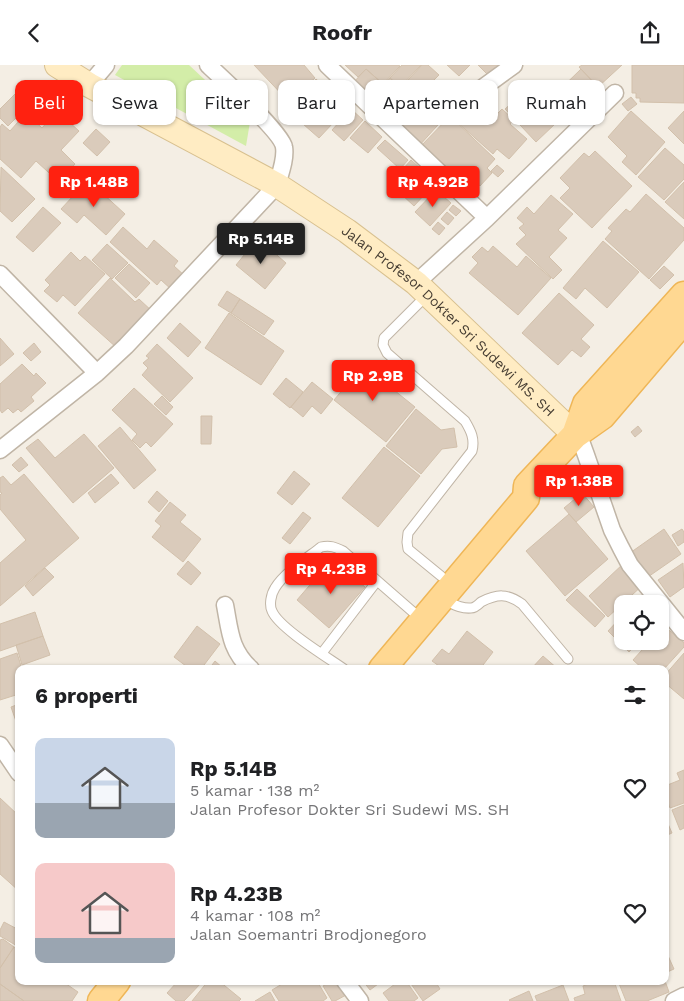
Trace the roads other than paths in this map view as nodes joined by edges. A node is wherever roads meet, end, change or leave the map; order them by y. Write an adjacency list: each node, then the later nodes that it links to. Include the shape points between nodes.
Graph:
1 (57, 65): 7 (main road, Jalan Profesor Dokter Sri Sudewi MS. SH)
2 (106, 65): 7 (street)
3 (208, 65): 9 (street, via 282,141 284,155)
4 (327, 65): 10 (street)
5 (514, 65): 6 (street)
6 (493, 80)
7 (89, 85): 9 (main road, Jalan Profesor Dokter Sri Sudewi MS. SH)
8 (616, 93): 10 (street)
9 (277, 185): 12 (main road, Jalan Profesor Dokter Sri Sudewi MS. SH, via 347,231); 15 (street)
10 (487, 218): 12 (street)
11 (0, 273): 15 (street)
12 (422, 288): 16 (main road, Jalan Profesor Dokter Sri Sudewi MS. SH); 19 (lane, via 384,338 383,345 387,353 465,421 471,430 472,451 408,533 408,549)
13 (684, 295): 16 (main road, via 586,404)
14 (684, 319): 16 (main road, via 602,416)
15 (97, 373): 17 (street)
16 (575, 435): 19 (main road, via 520,486 526,498); 22 (street, via 586,455 612,530 630,565)
17 (0, 450)
18 (377, 581): 21 (lane); 23 (lane); 23 (lane, via 343,551 328,545 321,547 274,589 270,603 272,613)
19 (442, 587): 21 (main road); 24 (lane, via 462,608 473,608 500,595 513,597); 28 (main road)
20 (225, 605): 25 (street, via 235,649)
21 (412, 612): 27 (main road)
22 (684, 632)
23 (322, 653): 26 (lane)
24 (568, 659)
25 (247, 665)
26 (338, 665)
27 (370, 665)
28 (385, 665)
29 (0, 745): 30 (street)
30 (15, 767)
31 (114, 985): 35 (main road)
32 (129, 985): 36 (main road)
33 (348, 985): 37 (street)
34 (684, 996): 38 (street)
35 (101, 1001)
36 (117, 1001)
37 (360, 1001)
38 (674, 1001)

